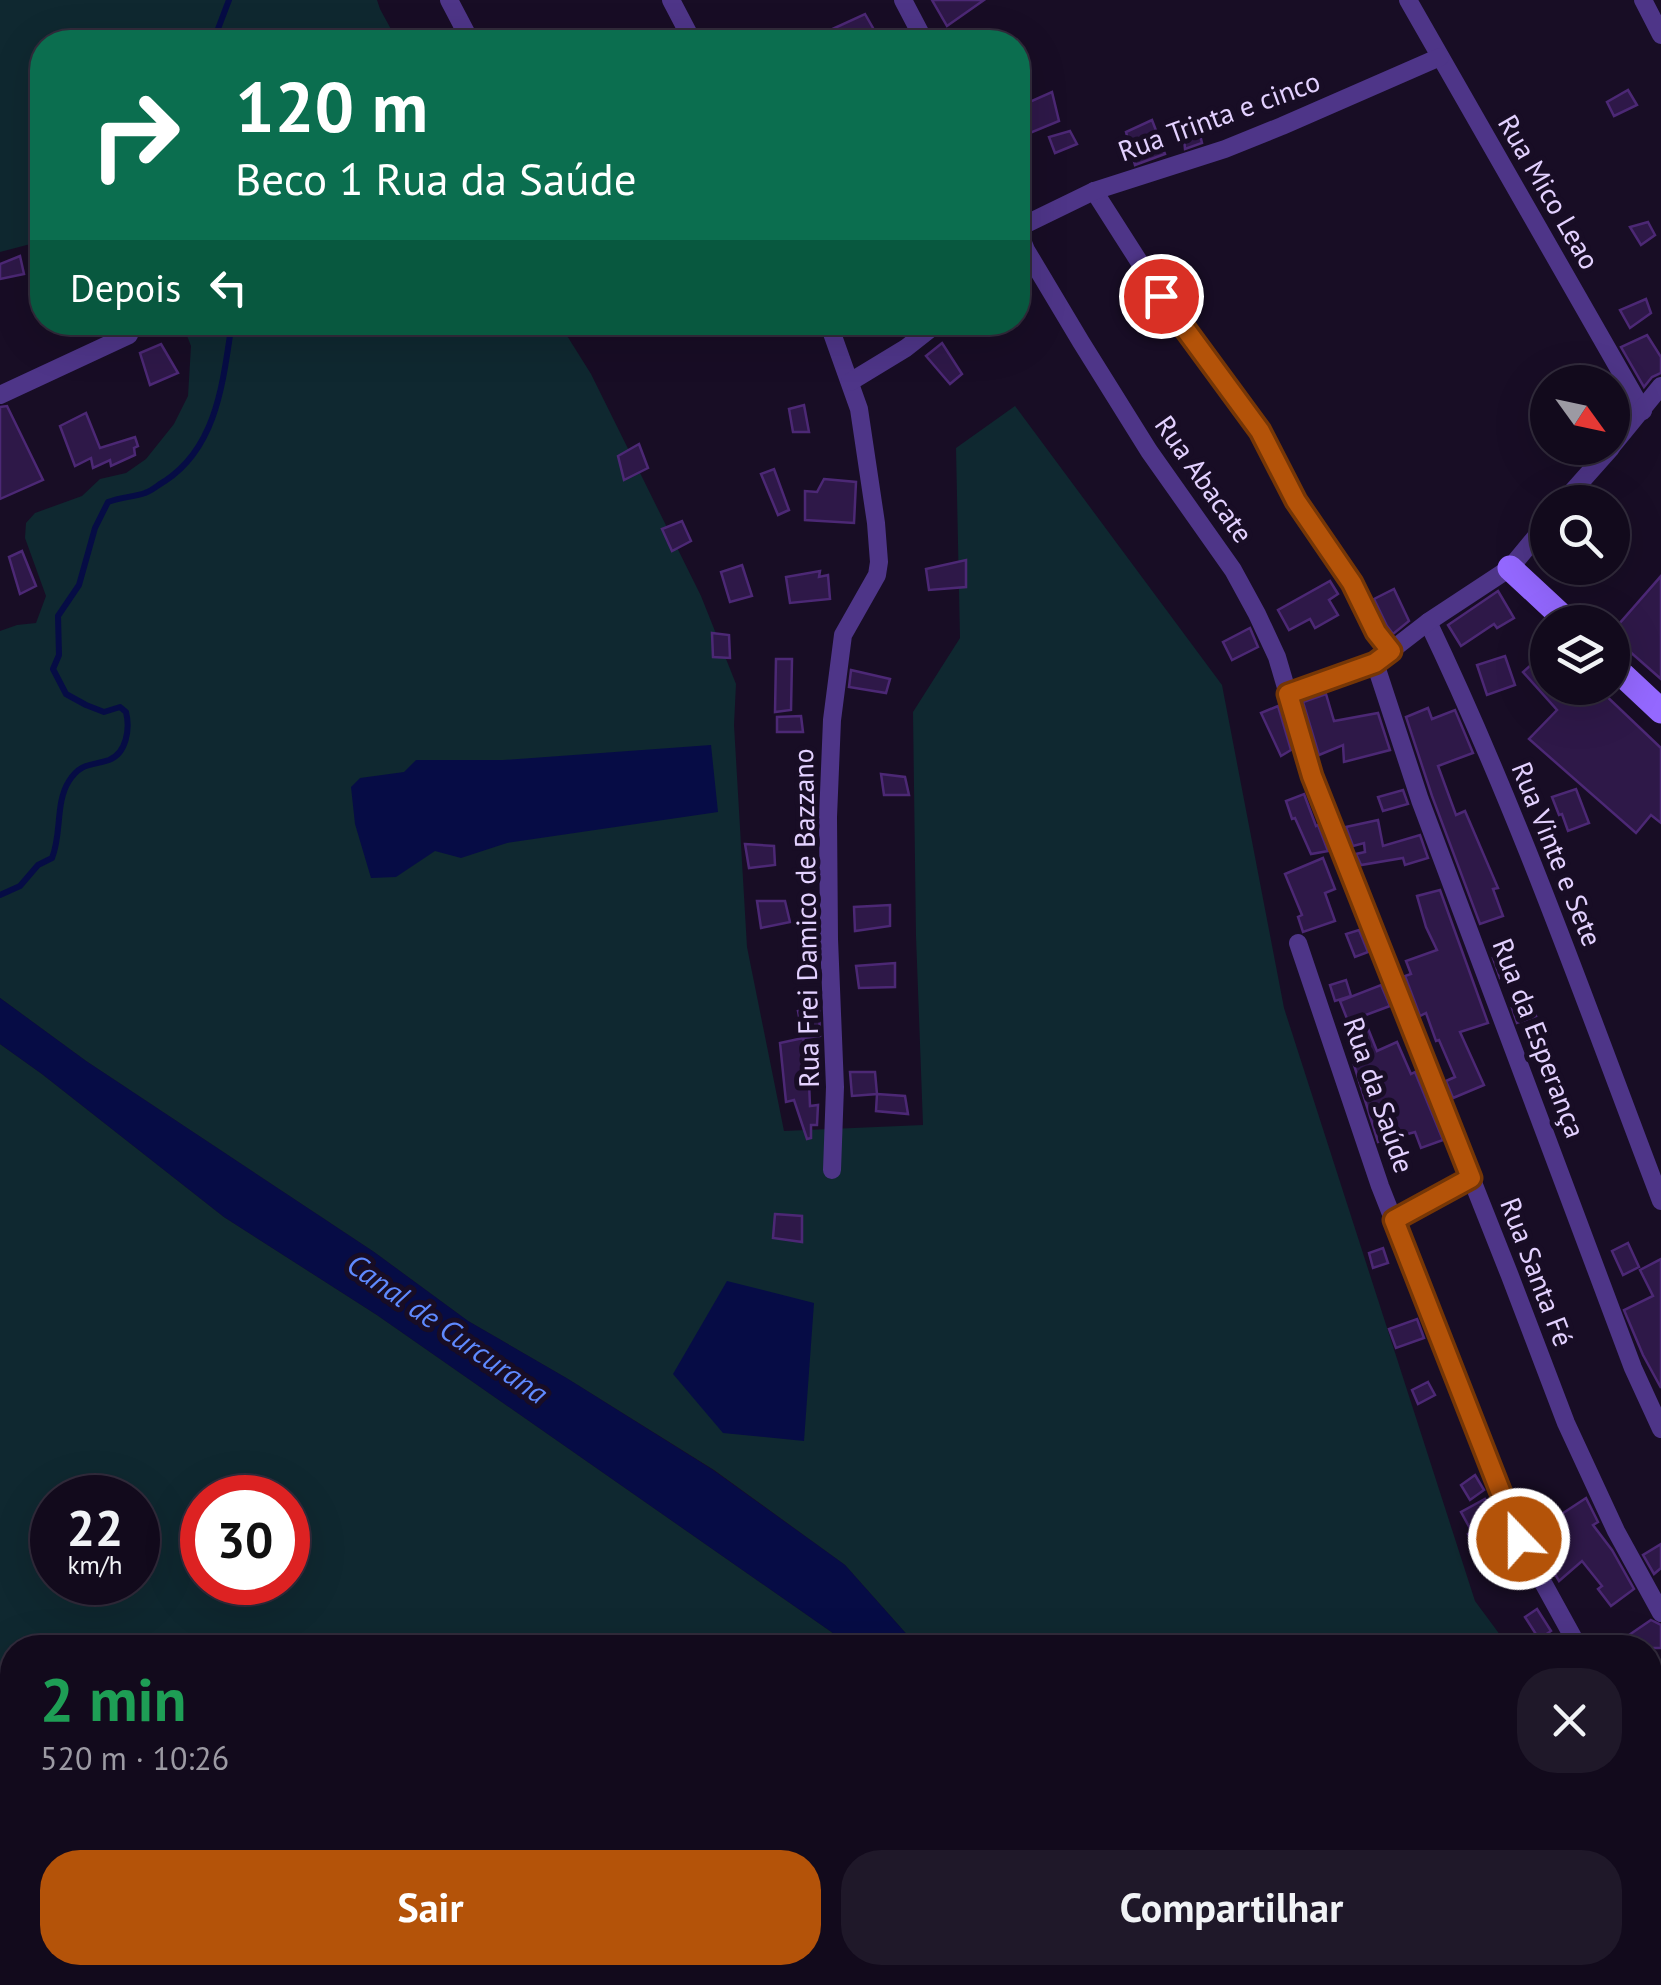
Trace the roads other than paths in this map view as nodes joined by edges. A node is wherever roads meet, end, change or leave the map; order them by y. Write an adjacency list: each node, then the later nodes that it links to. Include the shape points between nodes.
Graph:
1 (449, 0): 6 (street)
2 (671, 0): 7 (street)
3 (904, 0): 8 (street)
4 (1408, 0): 10 (street, Rua Mico Leao)
5 (1642, 0): 9 (street)
6 (464, 30)
7 (687, 30)
8 (918, 30)
9 (1661, 35)
10 (1440, 57): 11 (street, Rua Trinta e cinco, via 1224,149); 20 (street, Rua Mico Leao)
11 (1094, 191): 12 (street, Rua Trinta e cinco); 28 (street, via 1260,431)
12 (1030, 223)
13 (1030, 270): 31 (street, Rua Abacate, via 1233,570 1258,614)
14 (128, 335): 19 (street)
15 (833, 335): 17 (street, Rua Frei Damico de Bazzano)
16 (922, 335): 17 (street)
17 (850, 382): 35 (street, Rua Frei Damico de Bazzano, via 862,424 879,562 843,635 832,720)
18 (1661, 386): 20 (street)
19 (0, 395)
20 (1643, 411): 21 (street)
21 (1630, 426)
22 (1596, 465): 23 (street)
23 (1579, 485)
24 (1530, 544): 25 (street)
25 (1510, 568): 26 (street); 27 (street)
26 (1550, 605)
27 (1428, 622): 28 (street); 37 (street, Rua Vinte e Sete, via 1537,876)
28 (1391, 651): 29 (street)
29 (1375, 663): 31 (street); 39 (street, Rua da Esperança, via 1427,818)
30 (1630, 682): 32 (street)
31 (1288, 694): 33 (street, Rua Abacate)
32 (1661, 711)
33 (1312, 776): 36 (street, Rua Santa Fé)
34 (1298, 942): 38 (street, Rua da Saúde)
35 (832, 1170)
36 (1471, 1178): 38 (street); 40 (street, Rua Santa Fé, via 1566,1423)
37 (1661, 1201)
38 (1394, 1220): 41 (street, Rua da Saúde, via 1519,1539)
39 (1661, 1429)
40 (1661, 1613)
41 (1572, 1635)

